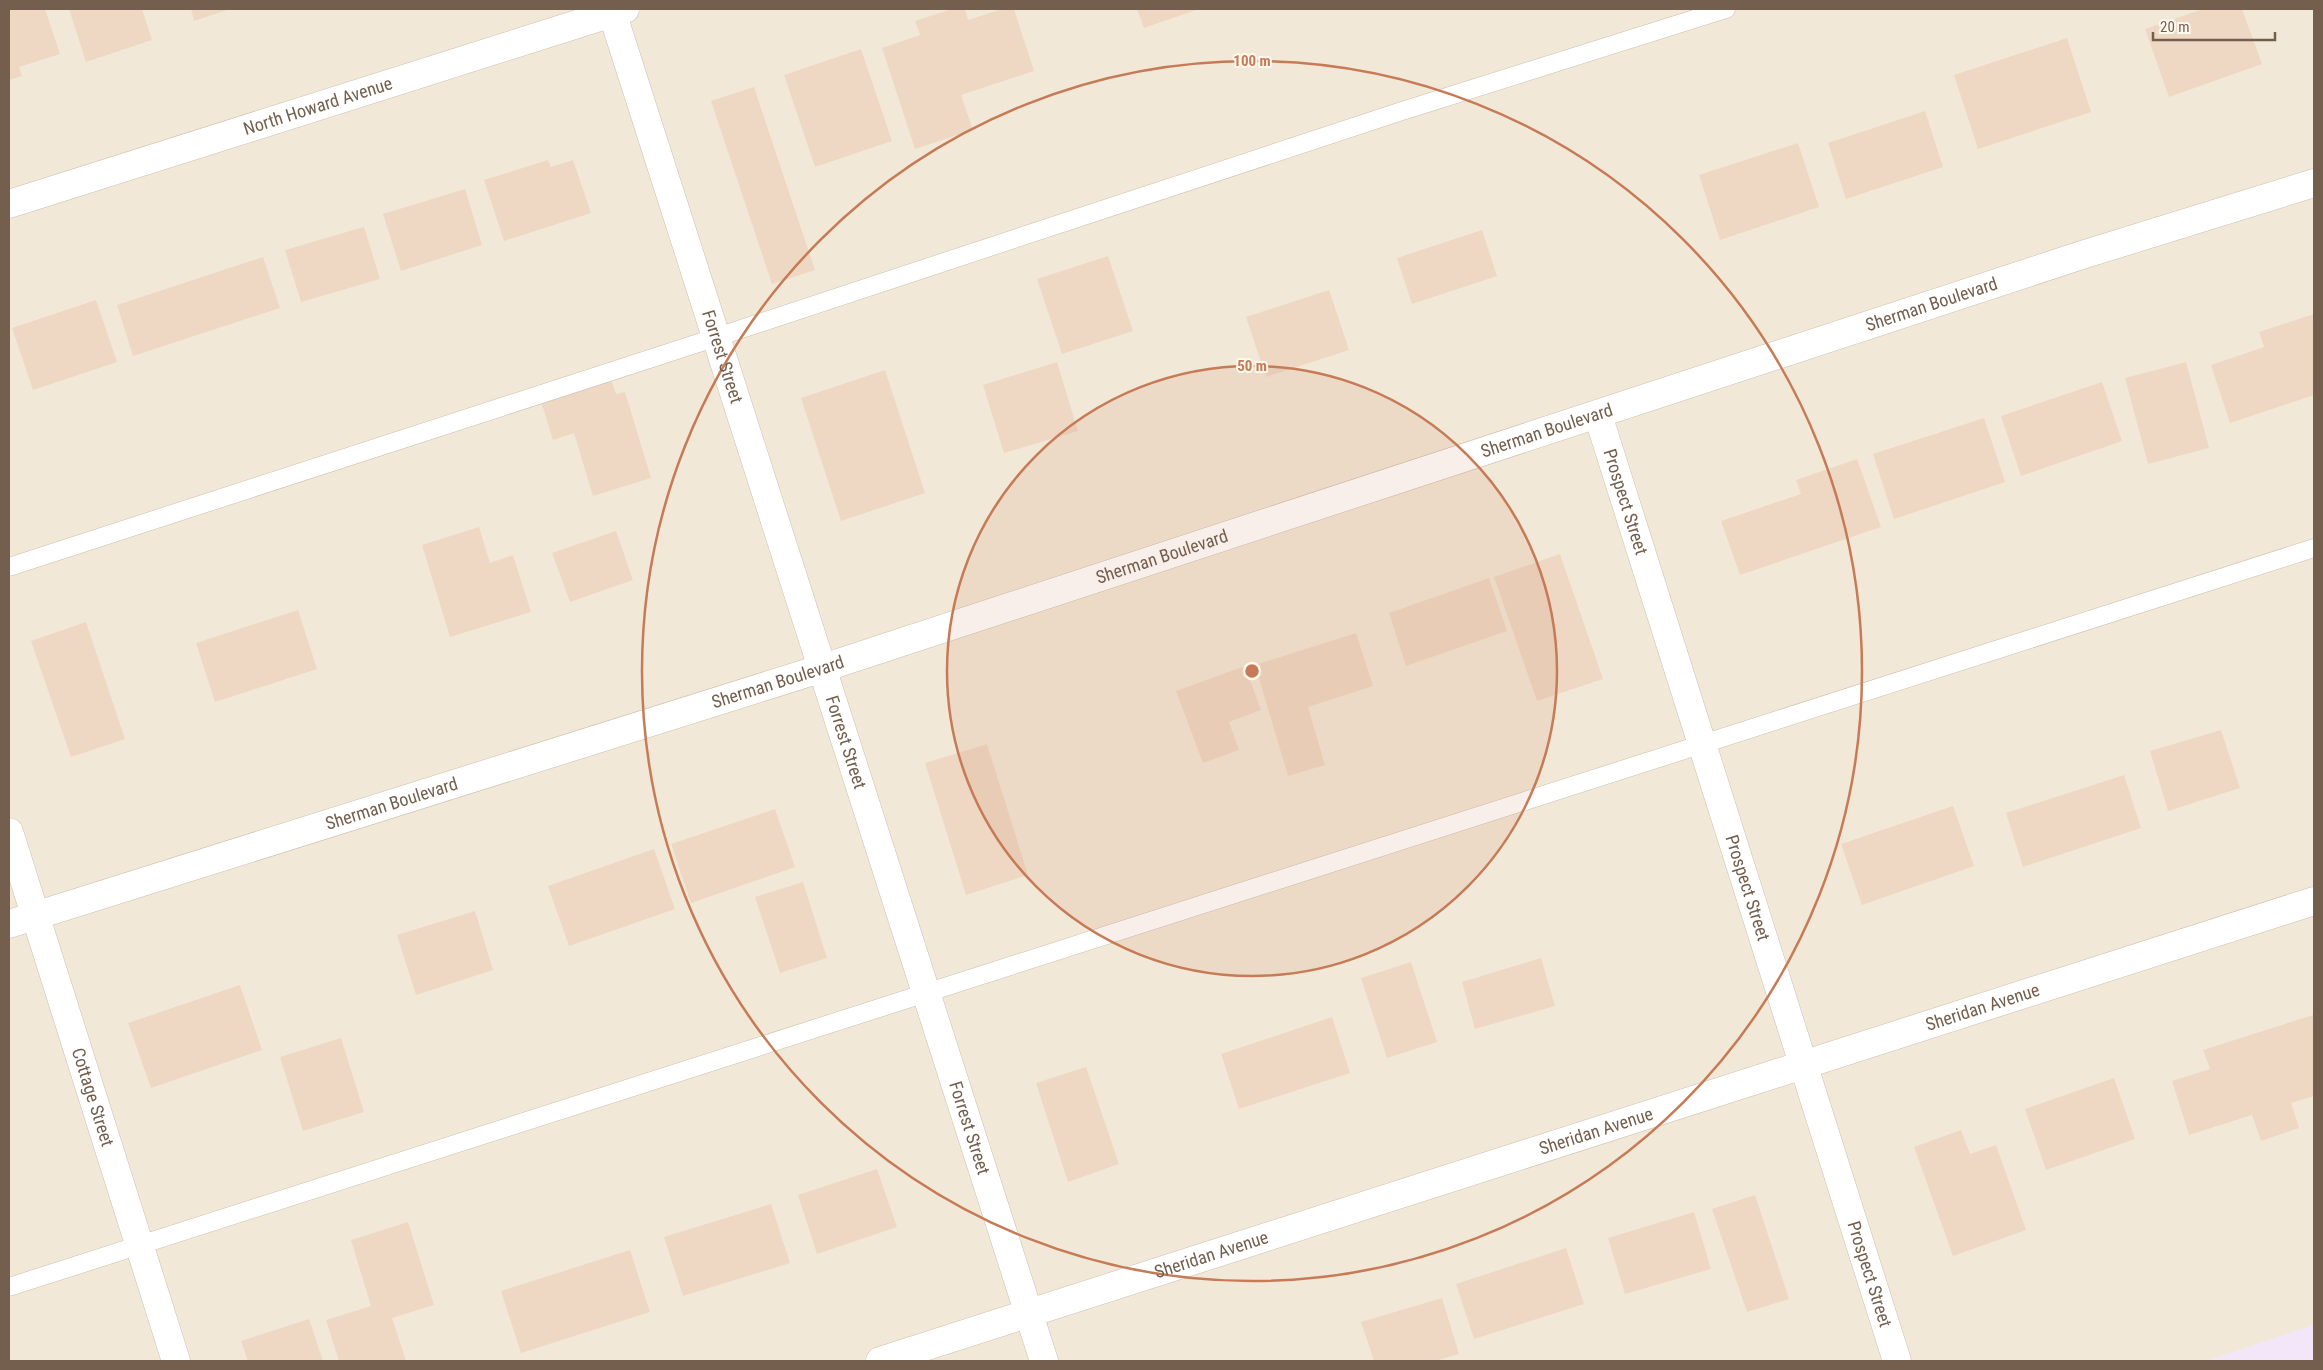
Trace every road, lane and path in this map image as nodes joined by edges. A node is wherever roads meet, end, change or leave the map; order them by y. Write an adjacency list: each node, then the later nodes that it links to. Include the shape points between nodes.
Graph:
1 (1726, 9): 5 (lane, via 1402,111)
2 (616, 10): 4 (street, North Howard Avenue); 5 (street, Forrest Street)
3 (2314, 183): 6 (street, Sherman Boulevard, via 2076,257)
4 (9, 204)
5 (717, 337): 8 (lane); 9 (street, Forrest Street)
6 (1598, 415): 9 (street, Sherman Boulevard); 10 (street, Prospect Street)
7 (2314, 548): 10 (lane)
8 (9, 567)
9 (823, 668): 13 (street, Sherman Boulevard); 15 (street, Forrest Street)
10 (1702, 744): 15 (lane); 16 (street, Prospect Street)
11 (9, 832): 13 (street, Cottage Street)
12 (2314, 901): 16 (street, Sheridan Avenue)
13 (35, 915): 14 (street, Sherman Boulevard); 17 (street, Cottage Street)
14 (9, 924)
15 (927, 992): 17 (lane); 19 (street, Forrest Street)
16 (1804, 1066): 19 (street, Sheridan Avenue); 23 (street, Prospect Street)
17 (139, 1245): 18 (lane); 20 (street, Cottage Street)
18 (9, 1287)
19 (1029, 1314): 21 (street, Sheridan Avenue); 22 (street, Forrest Street)
20 (176, 1361)
21 (880, 1361)
22 (1044, 1361)
23 (1897, 1361)

